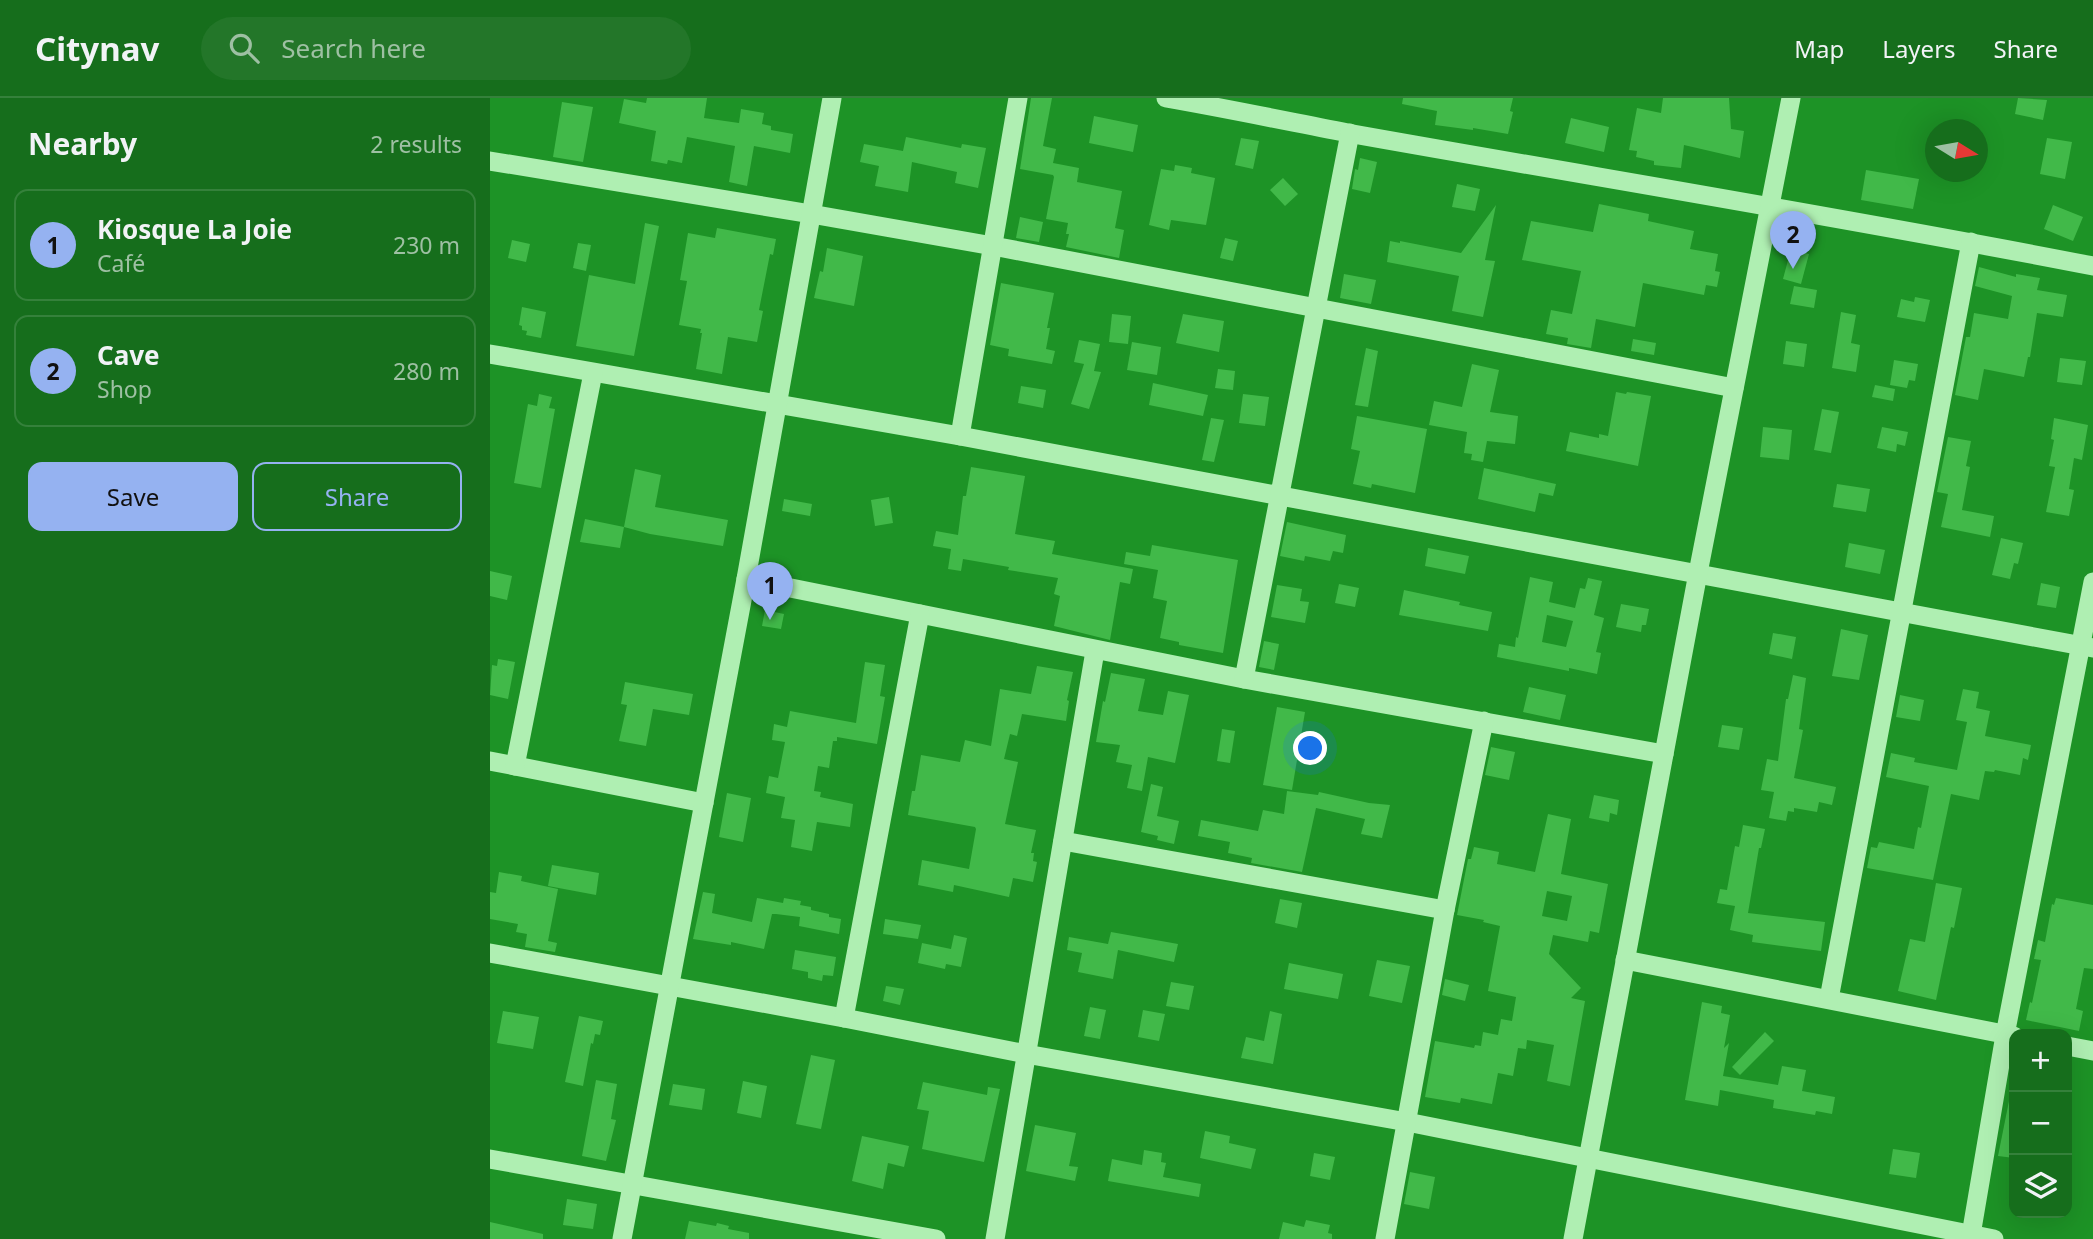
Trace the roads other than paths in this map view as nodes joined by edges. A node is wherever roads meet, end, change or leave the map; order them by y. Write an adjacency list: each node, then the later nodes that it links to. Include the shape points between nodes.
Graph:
1 (832, 98): 9 (street)
2 (1018, 98): 11 (street)
3 (1166, 98): 5 (street)
4 (1791, 98): 8 (street)
5 (1269, 107): 6 (street)
6 (1350, 133): 8 (street); 13 (street)
7 (490, 161): 9 (street)
8 (1769, 205): 10 (street); 16 (street)
9 (811, 214): 11 (street); 17 (street)
10 (1971, 242): 12 (street); 24 (street)
11 (993, 246): 13 (street); 18 (street)
12 (2093, 266)
13 (1317, 308): 16 (street); 19 (street)
14 (490, 354): 15 (street)
15 (593, 373): 17 (street); 31 (street)
16 (1734, 388): 20 (street)
17 (777, 405): 18 (street); 21 (street)
18 (960, 436): 19 (street)
19 (1279, 496): 20 (street); 27 (street)
20 (1698, 573): 24 (street); 29 (street)
21 (746, 579): 23 (street); 32 (street)
22 (2093, 582): 25 (street)
23 (920, 614): 26 (street); 39 (street)
24 (1902, 614): 25 (street); 38 (street)
25 (2087, 647): 40 (street)
26 (1095, 651): 27 (street); 33 (street)
27 (1244, 679): 28 (street)
28 (1484, 721): 29 (street); 34 (street)
29 (1664, 754): 36 (street)
30 (490, 761): 31 (street)
31 (515, 766): 32 (street)
32 (704, 803): 37 (street)
33 (1063, 841): 34 (street); 45 (street)
34 (1445, 910): 46 (street)
35 (490, 953): 37 (street)
36 (1625, 960): 38 (street); 48 (street)
37 (670, 985): 39 (street); 49 (street)
38 (1829, 999): 41 (street)
39 (844, 1017): 45 (street)
40 (2011, 1029)
41 (2009, 1036)
42 (2009, 1041): 50 (street)
43 (2072, 1047): 44 (street)
44 (2093, 1051)
45 (1027, 1054): 46 (street); 53 (street)
46 (1407, 1122): 48 (street); 54 (street)
47 (490, 1159): 49 (street)
48 (1589, 1159): 50 (street); 55 (street)
49 (632, 1183): 51 (street); 52 (street)
50 (1971, 1235): 56 (street)
51 (622, 1239)
52 (936, 1239)
53 (995, 1239)
54 (1385, 1239)
55 (1573, 1239)
56 (1994, 1239)

